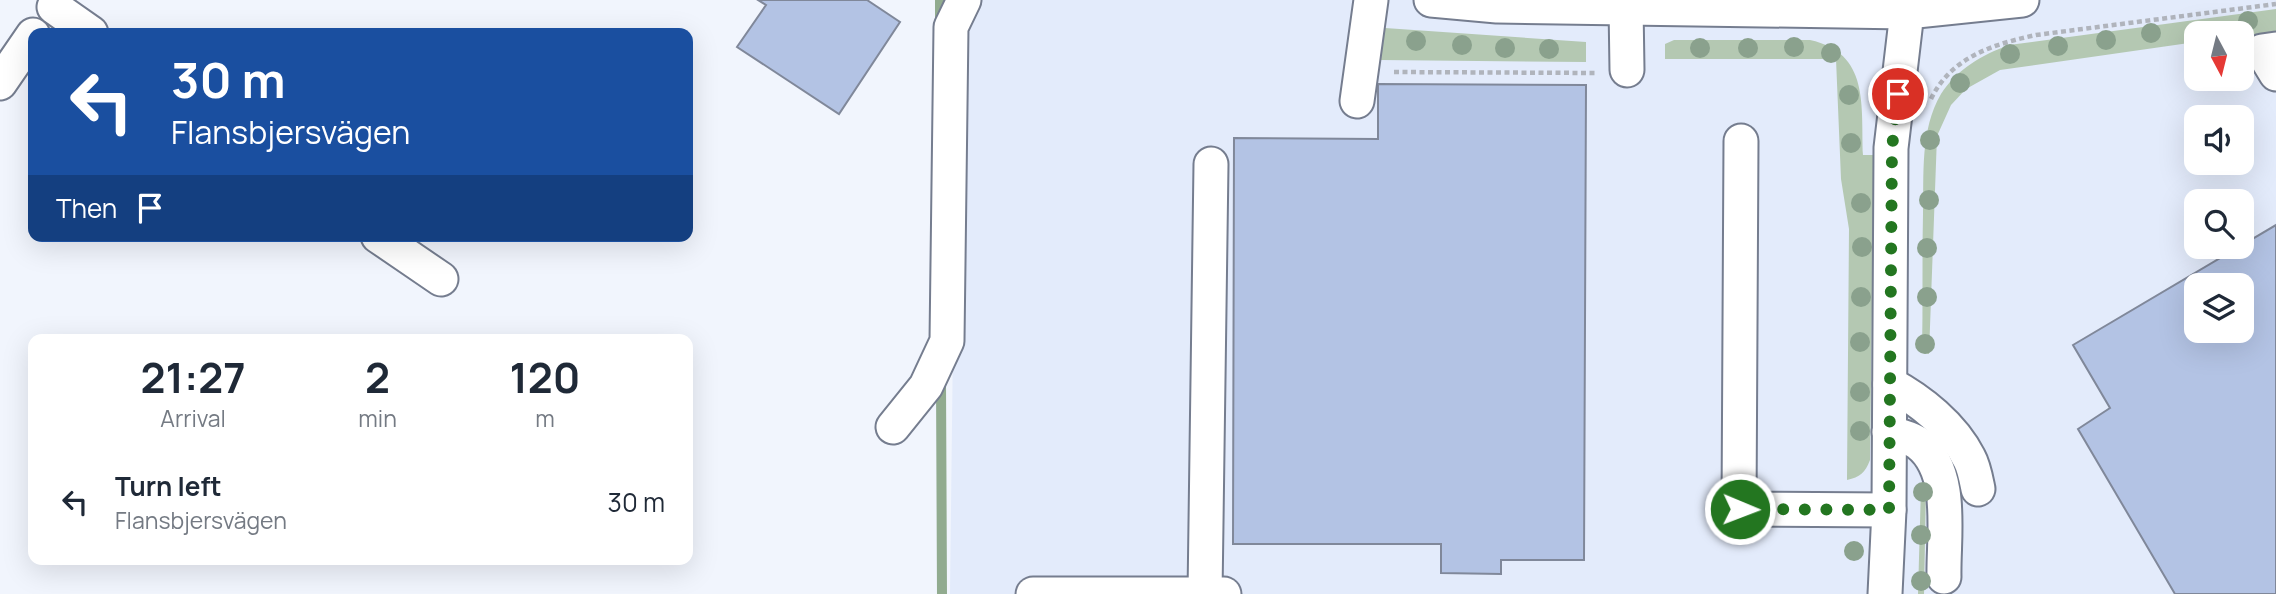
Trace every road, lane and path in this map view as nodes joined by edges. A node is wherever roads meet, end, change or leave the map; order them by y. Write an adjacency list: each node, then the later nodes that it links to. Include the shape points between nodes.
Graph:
1 (964, 0): 23 (street, via 951,27 947,341 926,386)
2 (1371, 0): 16 (street)
3 (1431, 0): 7 (street, via 1497,6)
4 (2022, 0): 8 (street)
5 (57, 4): 9 (street); 10 (street)
6 (2276, 4): 17 (path, via 2001,43 1973,54 1950,74)
7 (1626, 6): 8 (street); 13 (street)
8 (1907, 12): 22 (street, via 1892,148)
9 (39, 28)
10 (85, 28)
11 (28, 43): 15 (street)
12 (2276, 49): 14 (street, via 2262,51)
13 (1626, 70): 16 (path)
14 (2276, 74)
15 (0, 83)
16 (1359, 86)
17 (1929, 104)
18 (1741, 141): 26 (street, via 1740,509)
19 (1211, 164): 29 (street)
20 (387, 242): 21 (street)
21 (442, 279)
22 (1890, 384): 24 (street); 25 (street, via 1913,396 1947,427 1969,458)
23 (893, 427)
24 (1889, 432): 26 (street); 27 (street, via 1917,442 1934,458 1943,480)
25 (1979, 489)
26 (1889, 510): 31 (street)
27 (1944, 578)
28 (1033, 594): 29 (street)
29 (1205, 594): 30 (street)
30 (1224, 594)
31 (1885, 594)

